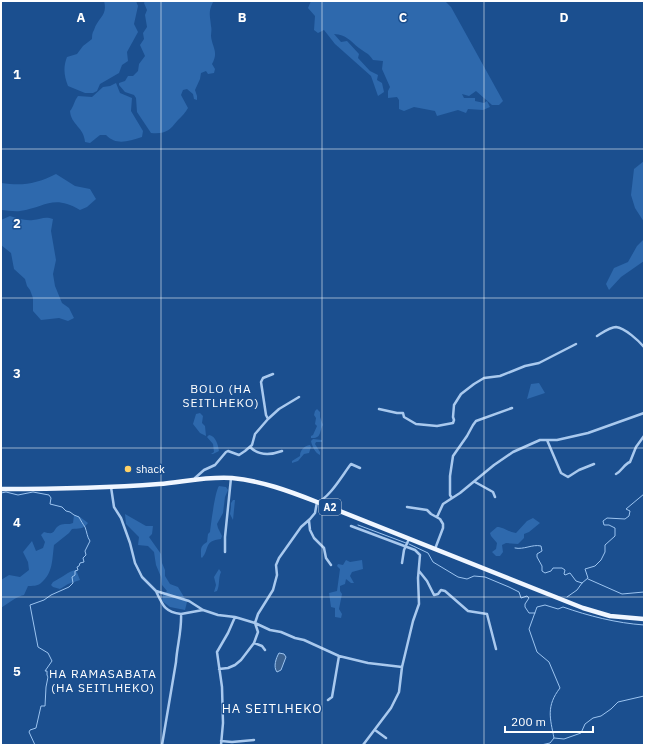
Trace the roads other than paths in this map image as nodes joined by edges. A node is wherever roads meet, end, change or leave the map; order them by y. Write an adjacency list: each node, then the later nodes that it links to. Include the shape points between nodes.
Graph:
1 (596, 336): 3 (street, via 618,327 635,337)
2 (576, 344): 7 (street, via 539,363 500,376 484,378 474,384 461,394 454,405 453,423 428,426 416,424 404,417 403,413)
3 (644, 348)
4 (273, 374): 9 (street, via 261,382)
5 (299, 398): 9 (street, via 279,409)
6 (512, 408): 23 (street, via 472,424 453,456 450,476)
7 (379, 409)
8 (644, 413): 11 (street, via 588,433)
9 (268, 419): 12 (street, via 255,434)
10 (644, 436): 16 (street, via 630,462)
11 (547, 440): 14 (street, via 561,473 568,477); 19 (street, via 540,440 512,452)
12 (250, 447): 13 (street, via 254,452 268,454); 18 (street, via 239,455 226,452 217,463 204,470)
13 (282, 451)
14 (594, 464)
15 (360, 468): 24 (street, via 351,464 331,491)
16 (616, 474)
17 (231, 478): 18 (main road, A2); 24 (main road, A2, via 271,485); 32 (street)
18 (194, 481): 20 (main road, A2)
19 (475, 482): 22 (street, via 492,492); 23 (street)
20 (111, 487): 21 (main road, A2); 36 (street, via 114,507 121,518 135,563 142,577)
21 (1, 489)
22 (495, 497)
23 (452, 498): 26 (street, via 443,504)
24 (317, 502): 27 (street, via 315,512); 29 (main road, A2)
25 (407, 507): 26 (street, via 427,510)
26 (437, 517): 31 (street, via 443,528)
27 (309, 521): 34 (street, via 314,538 324,548); 41 (street, via 279,558 273,590)
28 (351, 526): 30 (street)
29 (409, 538): 30 (street); 31 (main road, A2)
30 (406, 546): 33 (street); 35 (street, via 420,556)
31 (435, 548): 40 (main road, A2, via 583,608 610,616)
32 (225, 552)
33 (402, 563)
34 (331, 565)
35 (419, 571): 43 (street, via 434,595 445,591 468,611 487,614); 46 (street, via 419,604)
36 (156, 591): 37 (street, via 189,601); 38 (street, via 165,608)
37 (203, 610): 38 (street); 39 (street)
38 (181, 614): 53 (street, via 182,624)
39 (235, 617): 41 (street); 47 (street, via 216,652)
40 (644, 619)
41 (255, 623): 42 (street, via 258,632); 45 (street, via 310,642)
42 (254, 643): 44 (street); 47 (street, via 235,665)
43 (496, 649)
44 (265, 650)
45 (339, 656): 46 (street); 48 (street, via 332,697)
46 (402, 667): 49 (street, via 399,692)
47 (219, 669): 51 (street, via 222,686)
48 (328, 700)
49 (375, 730): 50 (street); 55 (street)
50 (386, 738)
51 (221, 740): 52 (street); 54 (street)
52 (254, 740)
53 (162, 745)
54 (221, 745)
55 (363, 745)

